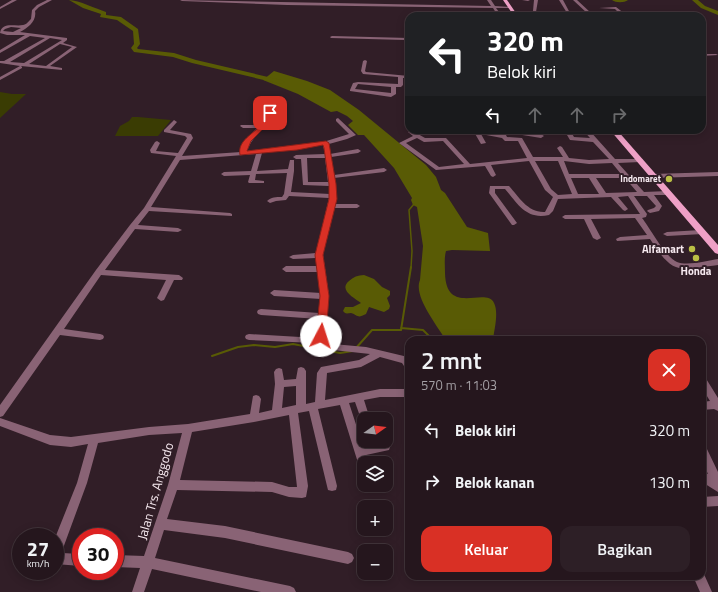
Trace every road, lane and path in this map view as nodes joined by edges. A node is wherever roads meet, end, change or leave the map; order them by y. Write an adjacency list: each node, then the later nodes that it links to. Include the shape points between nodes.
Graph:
1 (15, 0): 15 (street)
2 (40, 0): 25 (street, via 31,8 31,18)
3 (55, 0): 12 (street)
4 (182, 0): 13 (street)
5 (489, 0): 14 (street)
6 (505, 0): 17 (main road)
7 (524, 0): 8 (street)
8 (528, 0)
9 (536, 0): 20 (street)
10 (561, 0): 21 (street)
11 (576, 0): 22 (street)
12 (49, 1): 25 (street, via 34,8 33,20)
13 (445, 6): 14 (street); 18 (street)
14 (494, 7): 17 (street); 19 (street)
15 (0, 8)
16 (527, 9): 17 (street)
17 (513, 11)
18 (448, 12)
19 (497, 12)
20 (535, 12)
21 (567, 12)
22 (587, 12)
23 (606, 12): 24 (street, via 601,8 616,8)
24 (620, 12)
25 (22, 27): 26 (street, via 11,26); 28 (street, via 23,29)
26 (1, 32): 27 (street)
27 (10, 33): 28 (street); 32 (street)
28 (15, 33): 29 (street)
29 (30, 35): 30 (street); 35 (street)
30 (49, 37): 34 (street, via 66,39); 39 (street)
31 (332, 37): 33 (street)
32 (0, 39)
33 (405, 39)
34 (60, 43): 40 (street); 42 (street, via 75,47)
35 (0, 52)
36 (706, 55): 37 (street)
37 (716, 55)
38 (365, 60): 45 (street, via 364,73)
39 (1, 64): 40 (street); 41 (street)
40 (26, 64): 42 (street)
41 (20, 66): 42 (street, via 54,70 60,68); 44 (street)
42 (48, 66)
43 (0, 73): 44 (street)
44 (8, 74): 47 (street)
45 (400, 76): 46 (street); 48 (street, via 401,85)
46 (405, 77)
47 (0, 79)
48 (394, 86): 48 (street, via 358,83 352,90 390,95)
49 (270, 113): 53 (street)
50 (338, 120): 63 (street, via 353,135)
51 (174, 122): 71 (street, via 166,132 186,134 190,138)
52 (243, 126): 53 (street)
53 (262, 127): 69 (street, via 248,139)
54 (476, 134): 64 (street)
55 (503, 134): 73 (street, via 505,139 520,139)
56 (537, 134): 60 (street)
57 (569, 134): 61 (street, via 572,139)
58 (590, 134): 61 (street)
59 (617, 134): 75 (main road)
60 (541, 136)
61 (597, 142): 65 (street); 76 (street)
62 (157, 143): 71 (street, via 153,152)
63 (326, 143): 68 (street); 70 (street)
64 (483, 143)
65 (570, 145)
66 (560, 148): 74 (street)
67 (358, 151): 70 (street)
68 (259, 152): 69 (street); 82 (street)
69 (243, 154): 71 (street)
70 (328, 156): 72 (street); 90 (street)
71 (179, 157): 104 (street)
72 (304, 157): 81 (street, via 294,159); 90 (street, via 305,184)
73 (532, 159): 74 (street); 78 (street); 99 (street, via 548,190)
74 (563, 160): 77 (street); 86 (street)
75 (640, 160): 76 (street); 88 (main road)
76 (614, 161): 77 (street); 87 (street)
77 (580, 162): 89 (street)
78 (487, 164): 79 (street); 85 (street)
79 (469, 166): 79 (street, via 436,168 402,143 414,134 428,140 444,139)
80 (384, 170): 90 (street)
81 (291, 171): 82 (street); 93 (street)
82 (254, 172): 83 (street); 91 (street, via 251,182)
83 (224, 174)
84 (718, 174): 88 (street)
85 (493, 175)
86 (567, 176): 89 (street); 100 (street)
87 (627, 176): 89 (street); 95 (street)
88 (653, 176): 92 (main road)
89 (590, 177): 97 (street)
90 (332, 181): 96 (street)
91 (262, 182)
92 (668, 193): 95 (street); 114 (main road)
93 (287, 194): 96 (street); 101 (street, via 284,199)
94 (630, 194): 95 (street); 98 (street); 110 (street, via 644,214)
95 (645, 194): 106 (street, via 659,206 657,210)
96 (333, 196): 102 (street)
97 (604, 196): 98 (street); 100 (street)
98 (614, 196): 105 (street)
99 (556, 197): 100 (street); 111 (street, via 547,214 537,215 521,205 507,187 492,187 492,193)
100 (576, 197)
101 (270, 201)
102 (331, 206): 103 (street); 120 (street)
103 (357, 206)
104 (147, 209): 107 (street); 112 (street)
105 (625, 210)
106 (650, 212)
107 (230, 215)
108 (565, 217): 109 (street)
109 (587, 217): 110 (street); 117 (street)
110 (638, 217): 116 (street)
111 (514, 223)
112 (132, 227): 113 (street); 125 (street)
113 (178, 230)
114 (701, 232): 115 (street); 119 (main road)
115 (667, 234)
116 (652, 237): 118 (street); 122 (street, via 675,265)
117 (597, 238)
118 (620, 239)
119 (718, 251)
120 (319, 255): 121 (street); 124 (street)
121 (293, 257)
122 (718, 262)
123 (286, 269): 124 (street)
124 (321, 269): 127 (street)
125 (99, 272): 128 (street, via 175,278); 131 (street)
126 (274, 293): 127 (street)
127 (324, 296): 130 (street)
128 (160, 298)
129 (262, 312): 130 (street)
130 (323, 316): 134 (street, via 321,336)
131 (58, 331): 132 (street); 151 (street)
132 (100, 337)
133 (249, 337): 134 (street, via 314,340)
134 (324, 343): 135 (street, via 333,347)
135 (380, 354): 136 (street); 147 (street, via 361,363 324,370)
136 (405, 360)
137 (279, 372): 140 (street)
138 (301, 372): 139 (street)
139 (302, 382): 140 (street); 149 (street)
140 (280, 384): 152 (street)
141 (706, 386): 146 (street)
142 (405, 393): 143 (street, via 380,393)
143 (358, 398): 145 (street); 150 (street)
144 (256, 399): 153 (street)
145 (343, 401): 147 (street); 158 (street)
146 (718, 405): 148 (street)
147 (317, 406): 149 (street); 163 (street)
148 (706, 406)
149 (297, 410): 152 (street); 162 (street, via 304,486 302,493 272,486)
150 (363, 412)
151 (0, 414)
152 (276, 414): 153 (street)
153 (254, 418): 155 (street)
154 (0, 422): 156 (street, via 50,440)
155 (188, 428): 156 (street); 162 (street, Jalan Trs. Anggodo)
156 (90, 440): 169 (street, via 82,483 56,551 56,558)
157 (378, 448): 158 (street)
158 (359, 451): 159 (street)
159 (361, 456)
160 (706, 458): 164 (street)
161 (706, 479): 164 (street)
162 (173, 485): 167 (street, Jalan Trs. Anggodo)
163 (332, 486)
164 (717, 486)
165 (718, 501): 166 (street)
166 (706, 502)
167 (160, 524): 168 (street, via 226,532); 171 (street, Jalan Trs. Anggodo)
168 (348, 558)
169 (72, 559)
170 (124, 561): 171 (street)
171 (148, 562): 173 (street, Jalan Trs. Anggodo); 174 (street)
172 (701, 580): 175 (street)
173 (138, 592)
174 (290, 592)
175 (706, 592)

